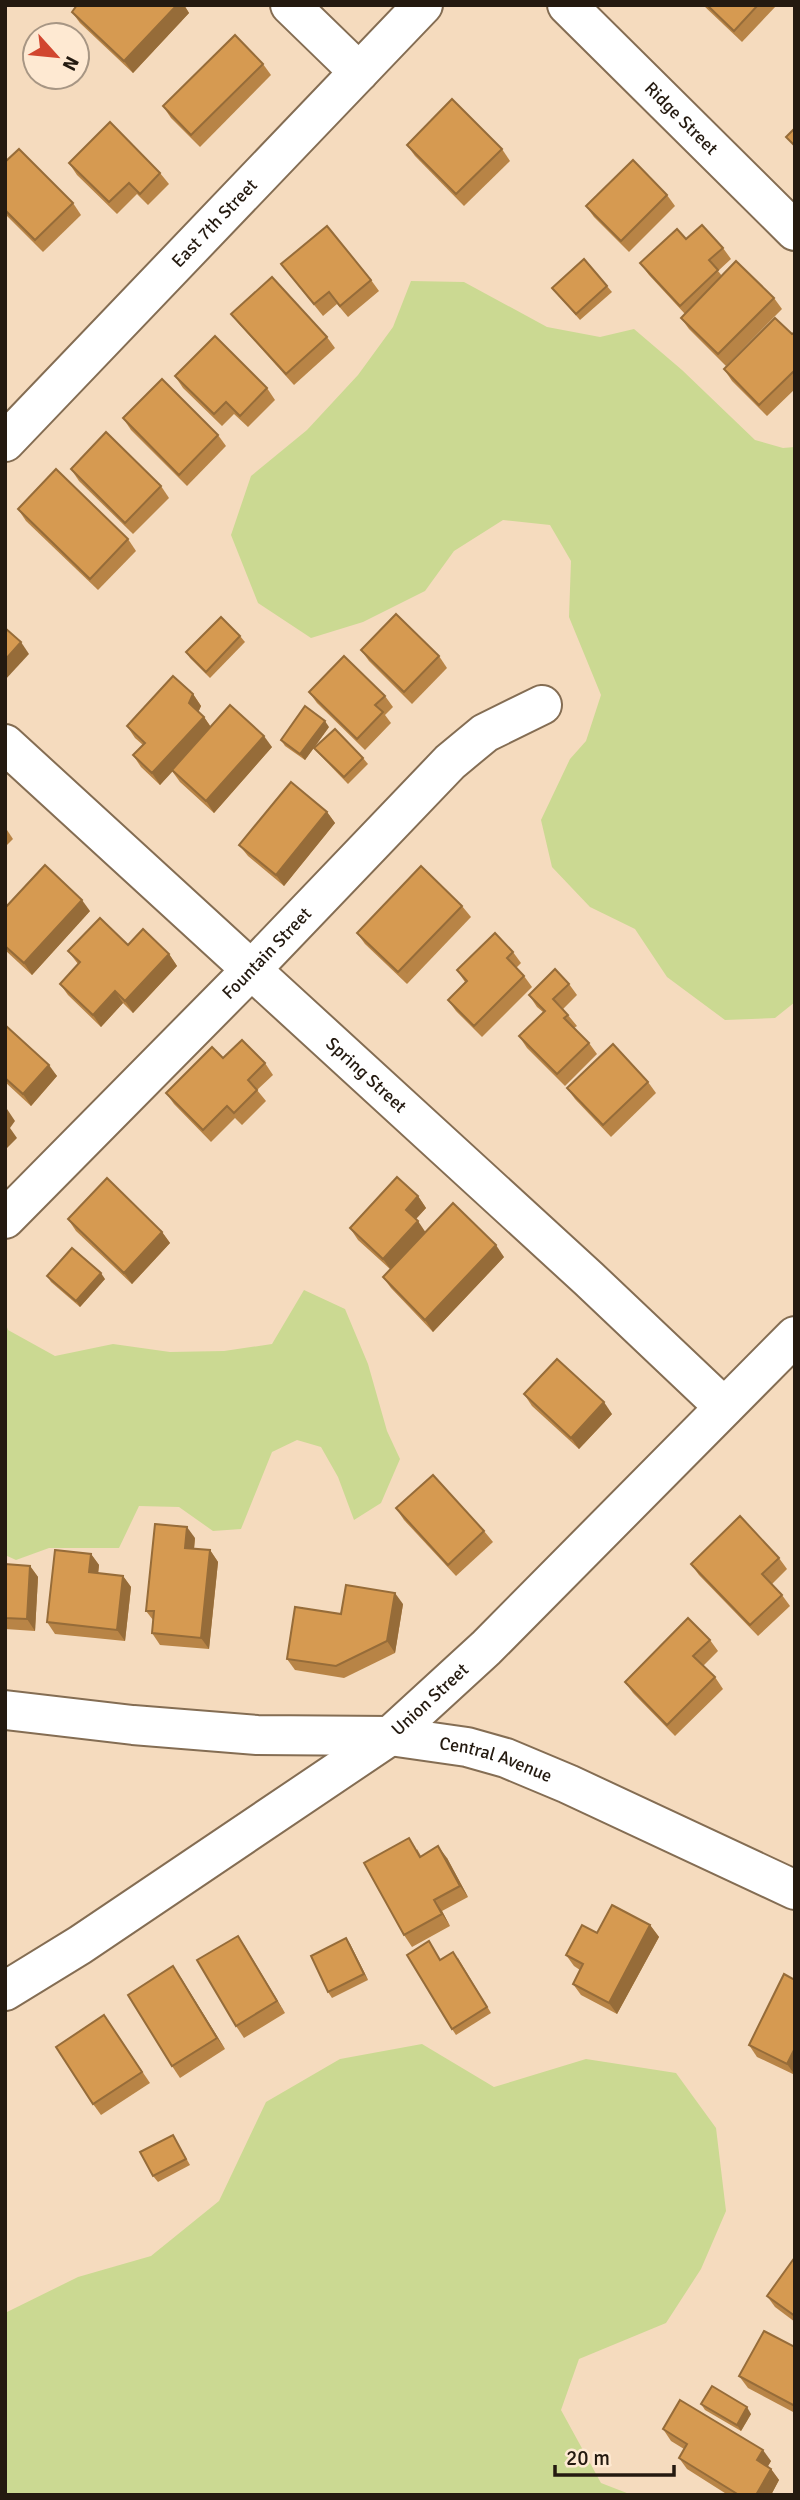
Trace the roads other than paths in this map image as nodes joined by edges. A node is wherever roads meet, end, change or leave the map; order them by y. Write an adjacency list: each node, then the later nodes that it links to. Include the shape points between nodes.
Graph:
1 (290, 5): 4 (street)
2 (423, 5): 4 (street, East 7th Street)
3 (567, 5): 5 (street, Ridge Street)
4 (359, 72): 6 (street, East 7th Street)
5 (795, 231)
6 (5, 442)
7 (542, 705): 9 (street, Fountain Street, via 485,733 450,762)
8 (5, 744): 9 (street, Spring Street)
9 (250, 971): 10 (street, Fountain Street); 12 (street, Spring Street)
10 (5, 1219)
11 (795, 1336): 12 (street, Union Street)
12 (724, 1407): 14 (street, Union Street, via 486,1648)
13 (5, 1710): 14 (street, Central Avenue, via 257,1735)
14 (390, 1736): 15 (street, Central Avenue, via 467,1747 506,1758); 16 (street, Union Street)
15 (795, 1890)
16 (5, 1991)

